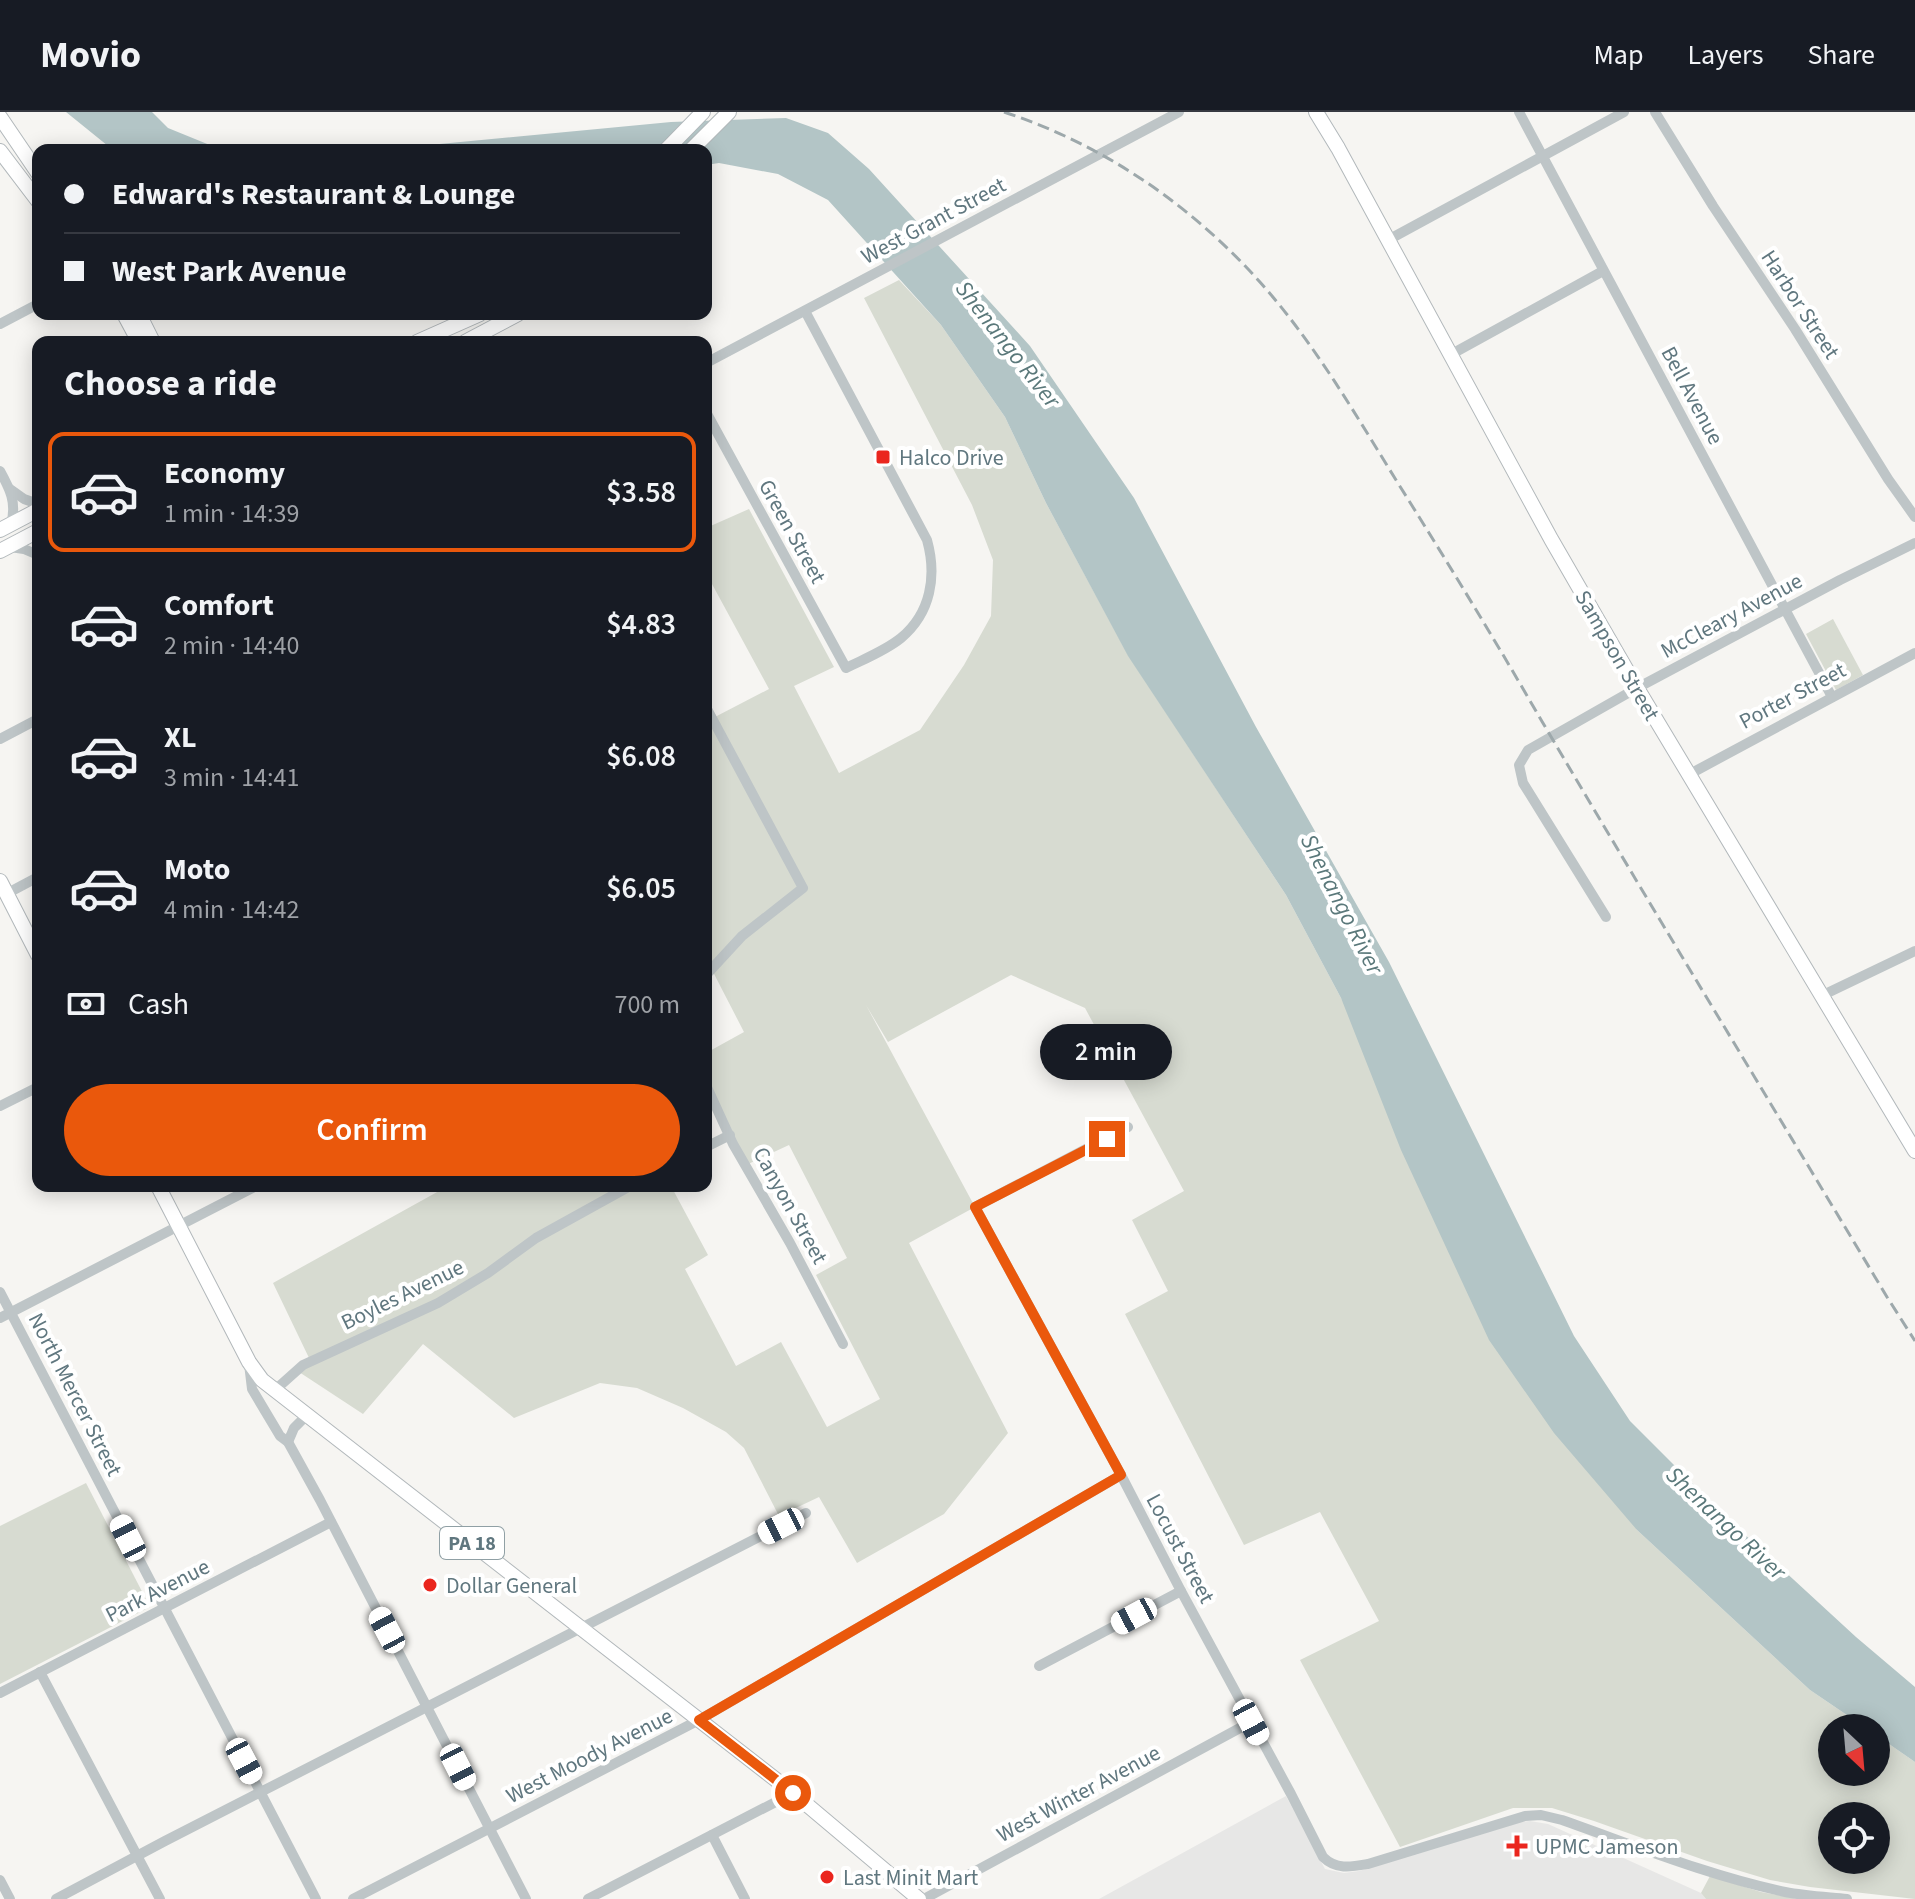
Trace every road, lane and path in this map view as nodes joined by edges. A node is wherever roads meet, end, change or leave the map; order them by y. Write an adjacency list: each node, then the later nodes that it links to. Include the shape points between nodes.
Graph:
1 (703, 112): 10 (main road)
2 (729, 112): 11 (main road)
3 (1179, 112): 20 (street, West Grant Street)
4 (1316, 112): 12 (main road, Sampson Street)
5 (1323, 112): 12 (main road, Sampson Street)
6 (1519, 112): 14 (street, Bell Avenue)
7 (1624, 112): 14 (street)
8 (1655, 112): 33 (street, Harbor Street)
9 (0, 117): 15 (main road)
10 (672, 144)
11 (697, 144)
12 (1338, 148): 17 (main road, Sampson Street)
13 (0, 151): 16 (main road)
14 (1543, 157): 17 (street); 18 (street, Bell Avenue)
15 (32, 164)
16 (32, 193)
17 (1388, 240): 26 (main road, Sampson Street)
18 (1603, 271): 26 (street); 39 (street, Bell Avenue)
19 (32, 307): 23 (street)
20 (805, 311): 27 (street, West Grant Street); 28 (street, Green Street, via 927,540 931,587 914,625 903,636 846,668)
21 (466, 320): 24 (main road)
22 (507, 320): 25 (main road)
23 (0, 324)
24 (430, 336)
25 (476, 336)
26 (1450, 355): 41 (main road, Sampson Street)
27 (712, 360)
28 (712, 423)
29 (0, 471): 30 (street)
30 (9, 488): 31 (street); 34 (street, via 14,505)
31 (32, 504)
32 (32, 511): 34 (main road)
33 (1915, 517)
34 (6, 527)
35 (32, 534): 37 (main road)
36 (1915, 543): 39 (street, McCleary Avenue)
37 (4, 549): 38 (street)
38 (32, 552)
39 (1784, 610): 41 (street, McCleary Avenue); 42 (street, Bell Avenue)
40 (1915, 653): 42 (street, Porter Street)
41 (1637, 688): 46 (main road, Sampson Street); 49 (street, McCleary Avenue, via 1528,750 1519,765 1523,783)
42 (1832, 697): 46 (street, Porter Street)
43 (712, 718): 52 (street, via 803,888 742,936)
44 (32, 722): 45 (street)
45 (0, 739)
46 (1688, 775): 53 (main road, Sampson Street)
47 (32, 879): 48 (street)
48 (3, 887): 50 (main road)
49 (1606, 917)
50 (32, 943)
51 (1915, 951): 53 (street)
52 (712, 968)
53 (1821, 996): 60 (main road, Sampson Street)
54 (32, 1090): 56 (street)
55 (712, 1098): 58 (street, Canyon Street)
56 (0, 1106)
57 (1128, 1127): 73 (street, Locust Street, via 975,1207)
58 (730, 1135): 59 (street); 68 (street, Canyon Street)
59 (712, 1144)
60 (1915, 1151)
61 (161, 1192): 64 (main road, PA 18)
62 (244, 1192): 64 (street)
63 (619, 1192): 70 (street, Boyles Avenue, via 536,1238 438,1303 303,1365)
64 (178, 1226): 66 (street); 69 (main road, PA 18)
65 (0, 1292): 66 (street, North Mercer Street)
66 (11, 1312): 67 (street); 77 (street, North Mercer Street)
67 (0, 1318)
68 (843, 1344)
69 (249, 1362): 70 (main road, PA 18); 72 (street, via 252,1389)
70 (275, 1390): 71 (main road, PA 18)
71 (307, 1415): 72 (street); 78 (main road, PA 18)
72 (288, 1442): 75 (street)
73 (1121, 1475): 76 (street, Locust Street); 83 (street, West Moody Avenue)
74 (806, 1513): 78 (street)
75 (331, 1522): 77 (street, Park Avenue); 82 (street)
76 (1181, 1591): 79 (street); 84 (street, Locust Street)
77 (164, 1608): 80 (street, Park Avenue); 85 (street, North Mercer Street)
78 (581, 1628): 82 (street); 83 (main road, PA 18)
79 (1039, 1666)
80 (40, 1672): 81 (street, Park Avenue); 89 (street)
81 (0, 1693)
82 (427, 1707): 85 (street); 87 (street)
83 (699, 1720): 86 (main road, PA 18); 87 (street, West Moody Avenue)
84 (1251, 1722): 99 (street, West Winter Avenue); 100 (street, Locust Street, via 1330,1863 1347,1868 1368,1864 1541,1815 1747,1883)
85 (261, 1793): 89 (street); 94 (street, North Mercer Street)
86 (793, 1793): 88 (street); 99 (main road, PA 18)
87 (490, 1829): 95 (street, West Moody Avenue); 96 (street)
88 (712, 1835): 97 (street); 98 (street)
89 (137, 1856): 92 (street); 93 (street)
90 (0, 1880): 91 (street)
91 (10, 1899)
92 (56, 1899)
93 (160, 1899)
94 (316, 1899)
95 (353, 1899)
96 (526, 1899)
97 (588, 1899)
98 (745, 1899)
99 (921, 1899)
100 (1847, 1899)

